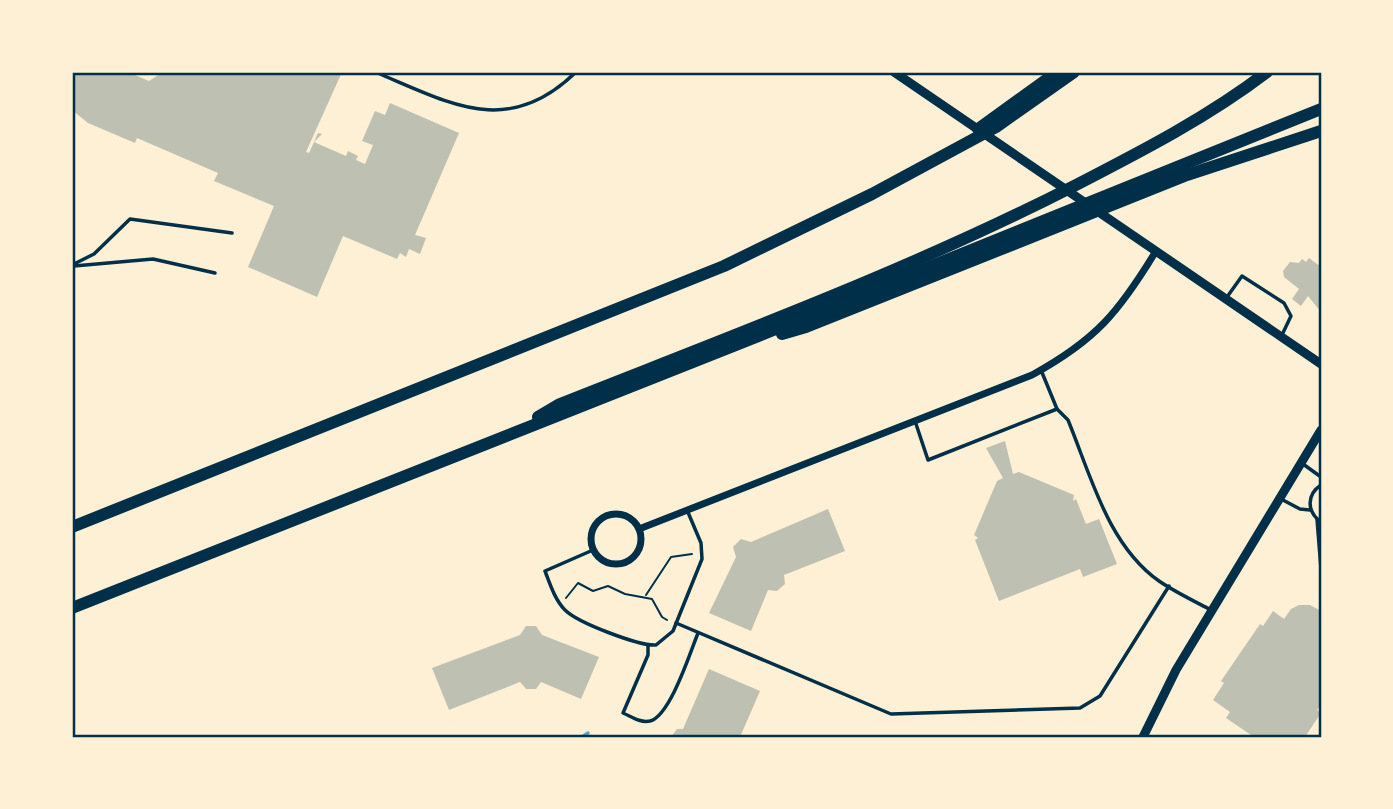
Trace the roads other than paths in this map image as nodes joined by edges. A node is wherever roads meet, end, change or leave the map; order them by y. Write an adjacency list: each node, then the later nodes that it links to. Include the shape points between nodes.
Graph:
1 (375, 72): 2 (lane, via 476,110 499,110 533,102)
2 (576, 72)
3 (894, 72): 11 (street)
4 (1057, 72): 9 (highway)
5 (1074, 72): 9 (highway, via 996,127)
6 (1267, 72): 22 (highway, via 1168,137 1037,205 807,306 560,404)
7 (1321, 109): 16 (highway)
8 (1321, 131): 16 (highway, via 1187,175 806,327)
9 (948, 151): 30 (highway, via 872,194 724,266)
10 (232, 233): 12 (lane, via 130,219 94,254)
11 (1156, 251): 14 (street); 18 (street, via 1116,313 1092,337)
12 (72, 266): 13 (lane, via 153,260)
13 (215, 273)
14 (1225, 299): 15 (street); 15 (lane, via 1242,276 1290,309)
15 (1281, 337): 17 (street)
16 (731, 347): 22 (highway)
17 (1321, 364)
18 (1041, 370): 19 (lane); 20 (street)
19 (1057, 410): 20 (lane, via 928,460); 36 (lane, via 1068,420 1115,531 1135,560)
20 (915, 421): 27 (street)
21 (1321, 430): 23 (street)
22 (508, 436): 37 (highway)
23 (1301, 463): 24 (lane); 26 (street)
24 (1321, 477)
25 (1321, 485): 28 (lane, via 1312,494)
26 (1279, 498): 28 (lane); 38 (street)
27 (688, 510): 31 (street); 39 (lane, via 702,559)
28 (1310, 510): 29 (lane)
29 (1319, 521): 33 (lane)
30 (72, 527)
31 (639, 529): 34 (street, via 628,517 606,516 592,533); 34 (street, via 639,551 627,562 610,564)
32 (1321, 539): 33 (lane)
33 (1317, 545): 35 (lane)
34 (593, 550): 41 (lane, via 545,571 558,602 575,616)
35 (1321, 569)
36 (1169, 586): 38 (lane); 40 (lane, via 1100,696 1080,708 891,714)
37 (72, 608)
38 (1211, 610): 42 (street)
39 (676, 623): 40 (lane); 41 (lane, via 664,640)
40 (698, 633): 41 (lane, via 666,708 653,720 642,722 623,713)
41 (648, 645)
42 (1143, 737)

